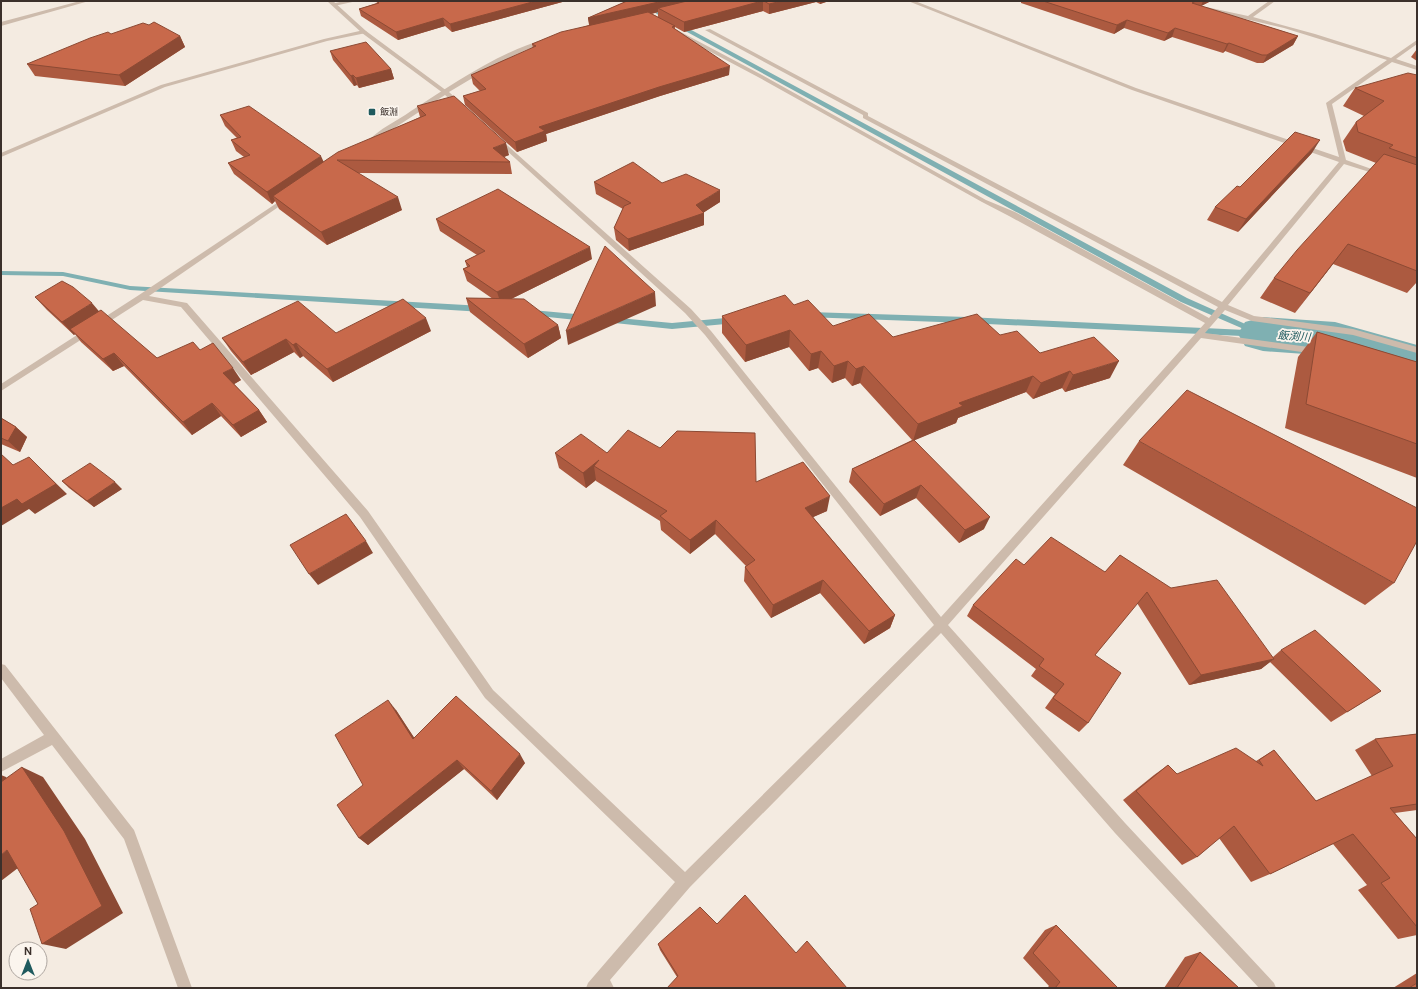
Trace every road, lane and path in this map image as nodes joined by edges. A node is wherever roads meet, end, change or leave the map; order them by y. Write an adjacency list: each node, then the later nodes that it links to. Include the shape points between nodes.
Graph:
1 (86, 1): 8 (street)
2 (354, 1): 5 (street)
3 (911, 1): 21 (street, via 1134,89)
4 (1272, 1): 7 (street)
5 (332, 3): 11 (street)
6 (1200, 8): 7 (street)
7 (1249, 18): 14 (street)
8 (1, 24)
9 (670, 28): 26 (street)
10 (708, 30): 25 (street, via 866,114 865,117)
11 (364, 32): 16 (street); 20 (street, via 326,40 164,86)
12 (551, 40): 16 (street, via 498,60)
13 (1417, 42): 14 (street)
14 (1392, 59): 15 (street); 21 (street, via 1329,103)
15 (1417, 68)
16 (445, 92): 17 (street); 19 (street)
17 (463, 108)
18 (493, 135): 31 (street, via 708,333)
19 (363, 146)
20 (1, 155)
21 (1343, 161): 22 (street); 25 (street)
22 (1388, 176)
23 (292, 195): 24 (street)
24 (145, 296): 30 (street); 35 (street, via 184,305 364,514 489,694)
25 (1223, 307): 26 (street); 28 (street, via 1252,318 1354,332)
26 (1210, 322): 27 (street)
27 (1200, 335): 29 (street); 31 (street)
28 (1417, 350)
29 (1329, 352)
30 (1, 388)
31 (941, 625): 35 (street); 38 (street, via 1120,828)
32 (1, 669): 33 (street)
33 (53, 737): 34 (street); 37 (street, via 129,835)
34 (1, 766)
35 (685, 882): 36 (street)
36 (600, 985)
37 (185, 988)
38 (1269, 988)

